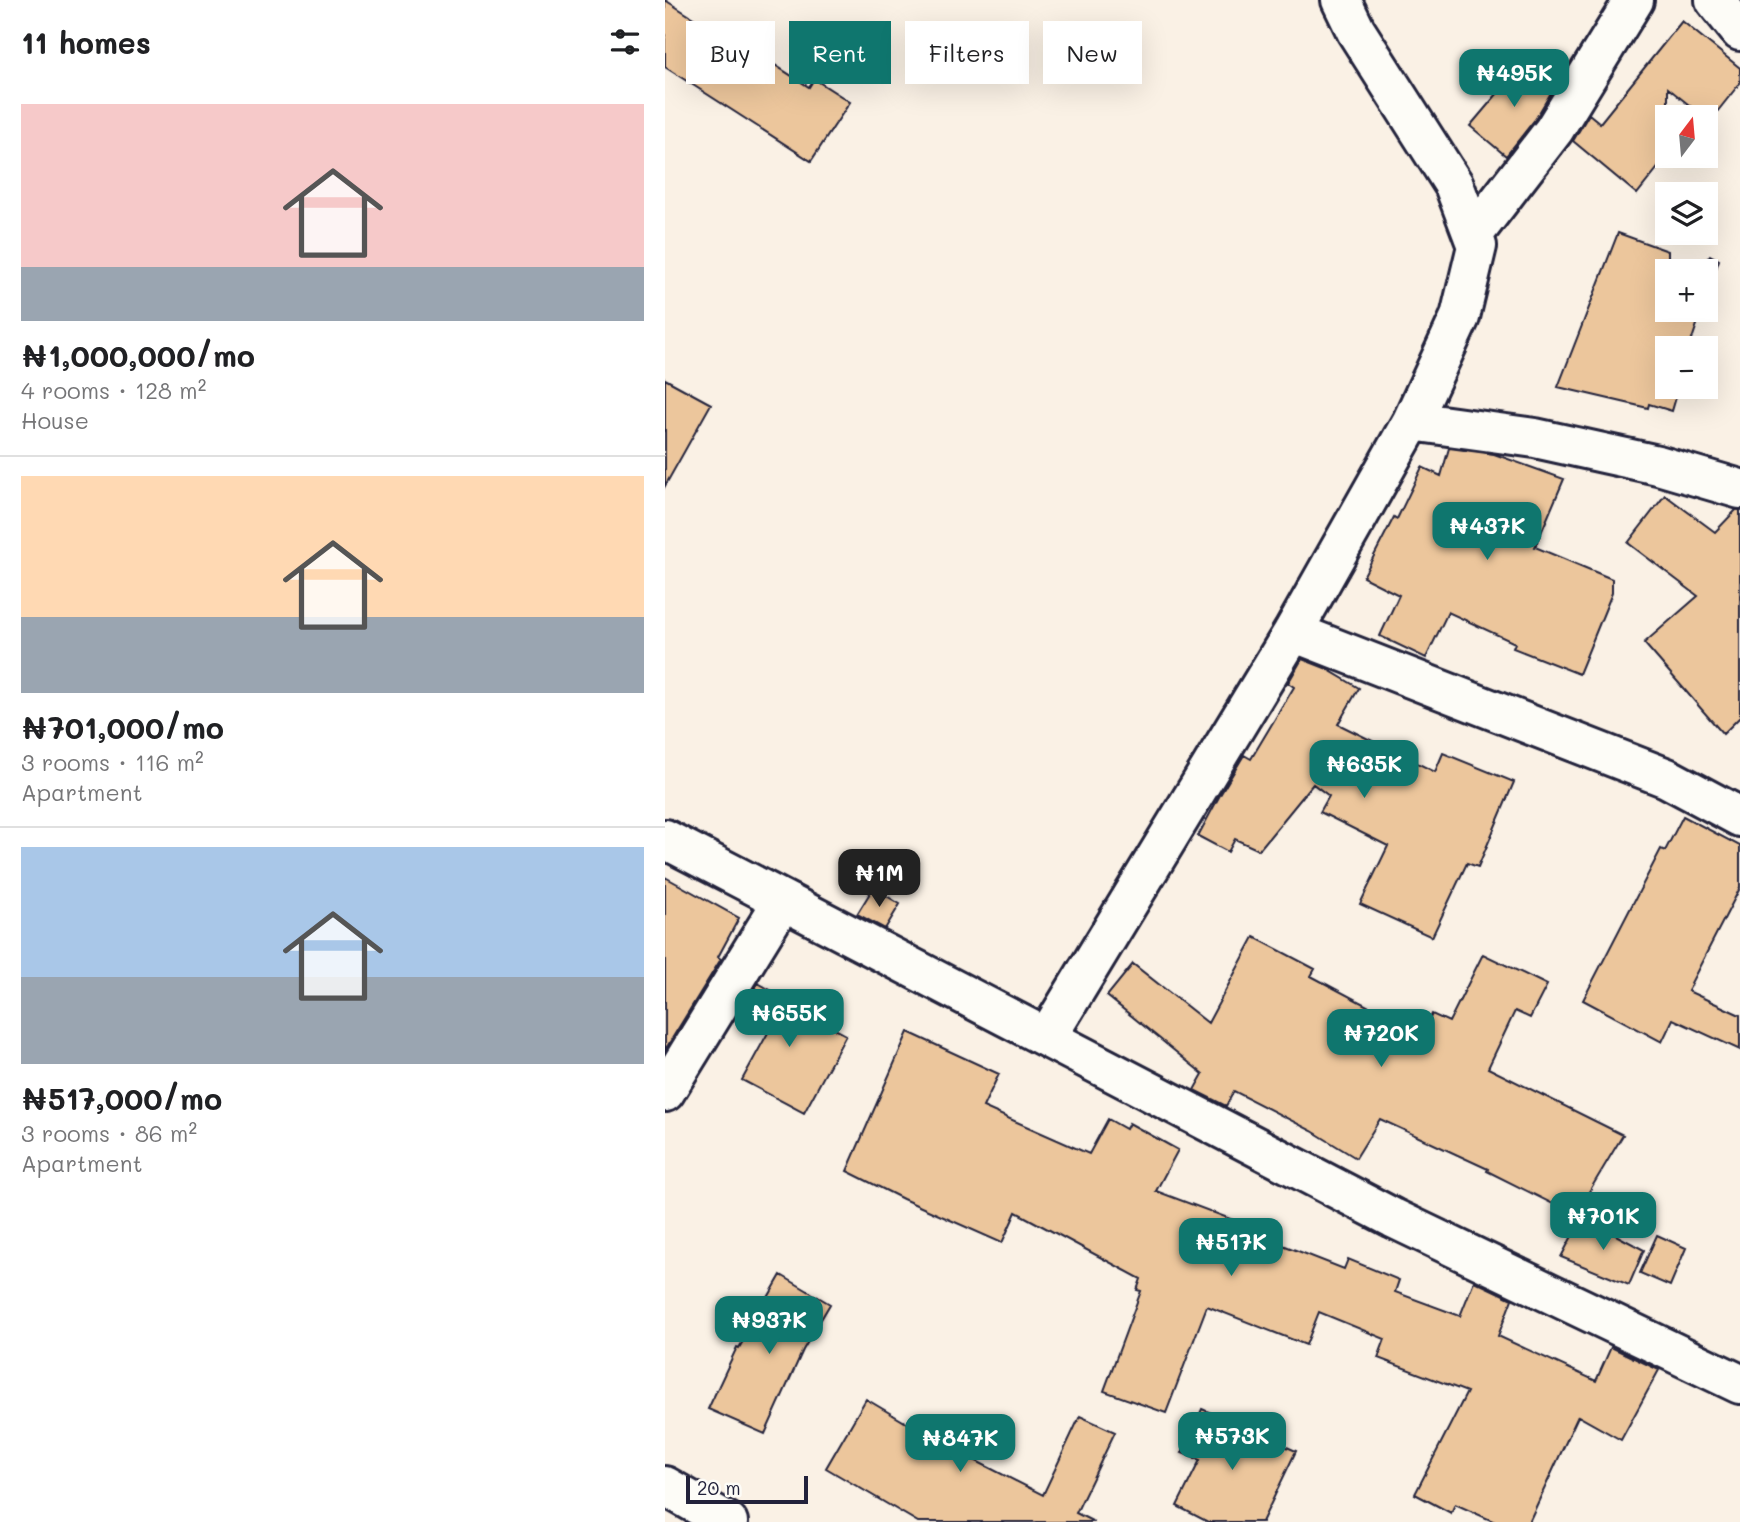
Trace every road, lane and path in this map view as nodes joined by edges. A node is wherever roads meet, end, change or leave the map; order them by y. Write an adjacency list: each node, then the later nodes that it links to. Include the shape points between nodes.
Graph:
1 (1341, 0): 5 (street, via 1454,185)
2 (1634, 0): 5 (street, via 1554,130)
3 (1715, 0): 4 (street)
4 (1740, 31)
5 (1473, 235): 6 (street, via 1477,246 1460,317)
6 (1412, 421): 7 (street, via 1535,438 1658,464); 8 (street)
7 (1740, 489)
8 (1293, 632): 9 (street, via 1667,778); 12 (street)
9 (1740, 817)
10 (665, 839): 11 (street)
11 (782, 902): 12 (street); 13 (street)
12 (1047, 1037): 14 (street, via 1393,1218)
13 (665, 1092)
14 (1740, 1384)
15 (665, 1486): 16 (street)
16 (728, 1522)

